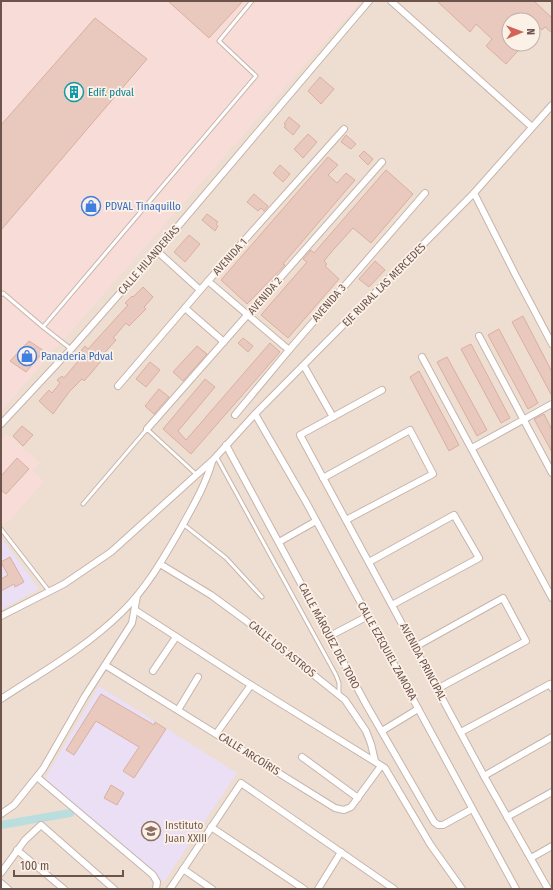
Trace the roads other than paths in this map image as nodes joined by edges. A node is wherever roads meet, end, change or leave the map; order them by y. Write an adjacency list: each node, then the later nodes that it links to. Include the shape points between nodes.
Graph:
1 (252, 1): 16 (lane, via 219,41 256,76)
2 (369, 1): 10 (street, CALLE HILANDERÍAS)
3 (391, 1): 5 (street)
4 (552, 105): 5 (street, EJE RURAL LAS MERCEDES)
5 (532, 127): 9 (street, EJE RURAL LAS MERCEDES)
6 (344, 129): 11 (street, AVENIDA 1)
7 (382, 162): 15 (street, AVENIDA 2)
8 (425, 193): 21 (street, AVENIDA 3)
9 (474, 193): 19 (street); 23 (street, EJE RURAL LAS MERCEDES)
10 (157, 251): 12 (street); 20 (street, CALLE HILANDERÍAS)
11 (208, 281): 12 (street, AVENIDA 1); 15 (street)
12 (200, 290): 14 (street, AVENIDA 1)
13 (1, 295): 16 (lane, via 3,293)
14 (186, 308): 18 (street); 24 (street, AVENIDA 1)
15 (248, 315): 18 (street, AVENIDA 2); 21 (street)
16 (43, 326): 20 (lane)
17 (479, 336): 30 (street)
18 (224, 342): 32 (street, AVENIDA 2)
19 (552, 344)
20 (71, 349): 31 (street, CALLE HILANDERÍAS)
21 (289, 350): 28 (street, AVENIDA 3)
22 (422, 357): 34 (street)
23 (304, 366): 27 (street, EJE RURAL LAS MERCEDES); 29 (street)
24 (118, 386)
25 (382, 390): 29 (street)
26 (552, 404): 30 (street)
27 (255, 414): 33 (street, EJE RURAL LAS MERCEDES); 41 (street, CALLE EZEQUIEL ZAMORA)
28 (235, 415)
29 (333, 417): 38 (street, AVENIDA PRINCIPAL, via 300,435)
30 (523, 420): 34 (street); 36 (street)
31 (1, 424)
32 (147, 429): 37 (lane); 39 (lane)
33 (226, 446): 35 (street, EJE RURAL LAS MERCEDES); 44 (street, CALLE MÁRQUEZ DEL TORO)
34 (472, 448): 50 (street)
35 (214, 458): 37 (street, EJE RURAL LAS MERCEDES); 42 (street, via 206,483); 64 (lane, via 336,675 340,683)
36 (552, 473)
37 (197, 475): 47 (street, EJE RURAL LAS MERCEDES, via 111,552 64,584)
38 (324, 478): 40 (street, AVENIDA PRINCIPAL); 40 (street, via 410,430 433,474)
39 (83, 504)
40 (346, 520): 45 (street, AVENIDA PRINCIPAL)
41 (316, 521): 44 (street); 54 (street, CALLE EZEQUIEL ZAMORA)
42 (183, 524): 46 (street); 49 (lane, via 226,558)
43 (1, 529): 47 (lane)
44 (279, 542): 55 (street, CALLE MÁRQUEZ DEL TORO)
45 (369, 562): 51 (street, AVENIDA PRINCIPAL); 51 (street, via 454,515 479,558)
46 (160, 564): 48 (street); 64 (street, CALLE LOS ASTROS, via 211,595)
47 (49, 591): 53 (street, EJE RURAL LAS MERCEDES)
48 (138, 594): 52 (street); 65 (street, via 122,612 84,643)
49 (262, 597)
50 (552, 598)
51 (392, 605): 57 (street, AVENIDA PRINCIPAL)
52 (135, 610): 56 (street); 58 (street, via 132,623)
53 (1, 616)
54 (368, 616): 55 (street); 66 (street, CALLE EZEQUIEL ZAMORA)
55 (330, 636): 68 (street, CALLE MÁRQUEZ DEL TORO)
56 (176, 637): 59 (street); 61 (street)
57 (415, 647): 63 (street, AVENIDA PRINCIPAL); 63 (street, via 503,598 526,641)
58 (105, 665): 67 (street, CALLE ARCOÍRIS); 76 (street)
59 (153, 671)
60 (198, 677): 67 (street)
61 (251, 685): 70 (street); 73 (street)
62 (551, 686): 69 (street)
63 (437, 689): 69 (street, AVENIDA PRINCIPAL)
64 (339, 694): 73 (street, CALLE LOS ASTROS, via 366,731)
65 (1, 699)
66 (418, 709): 68 (street); 79 (street, CALLE EZEQUIEL ZAMORA)
67 (178, 710): 70 (street, CALLE ARCOÍRIS)
68 (382, 731): 79 (street, CALLE MÁRQUEZ DEL TORO, via 436,824 443,825)
69 (461, 732): 75 (street, AVENIDA PRINCIPAL)
70 (216, 734): 78 (street, CALLE ARCOÍRIS, via 335,808 347,809)
71 (552, 737): 75 (street)
72 (302, 757): 78 (street)
73 (375, 761): 74 (street)
74 (381, 766): 78 (street, CALLE ARCOÍRIS); 99 (street, via 389,773 412,815)
75 (484, 776): 81 (street, AVENIDA PRINCIPAL)
76 (37, 777): 80 (street, via 14,805); 93 (street, via 153,875 157,882)
77 (552, 792): 81 (street)
78 (358, 798)
79 (472, 809): 100 (street, CALLE EZEQUIEL ZAMORA)
80 (1, 814)
81 (507, 817): 86 (street, AVENIDA PRINCIPAL)
82 (211, 827): 85 (street, via 241,783); 87 (street); 96 (street)
83 (552, 846): 86 (street)
84 (17, 850): 88 (street); 91 (street); 92 (street, via 41,825)
85 (341, 852): 97 (street); 98 (street)
86 (530, 858): 101 (street, AVENIDA PRINCIPAL)
87 (183, 869): 94 (street); 95 (street)
88 (1, 873)
89 (1, 883): 90 (street)
90 (8, 889)
91 (64, 889)
92 (114, 889)
93 (156, 889)
94 (170, 889)
95 (212, 889)
96 (304, 889)
97 (318, 889)
98 (394, 889)
99 (462, 889)
100 (516, 889)
101 (548, 889)

